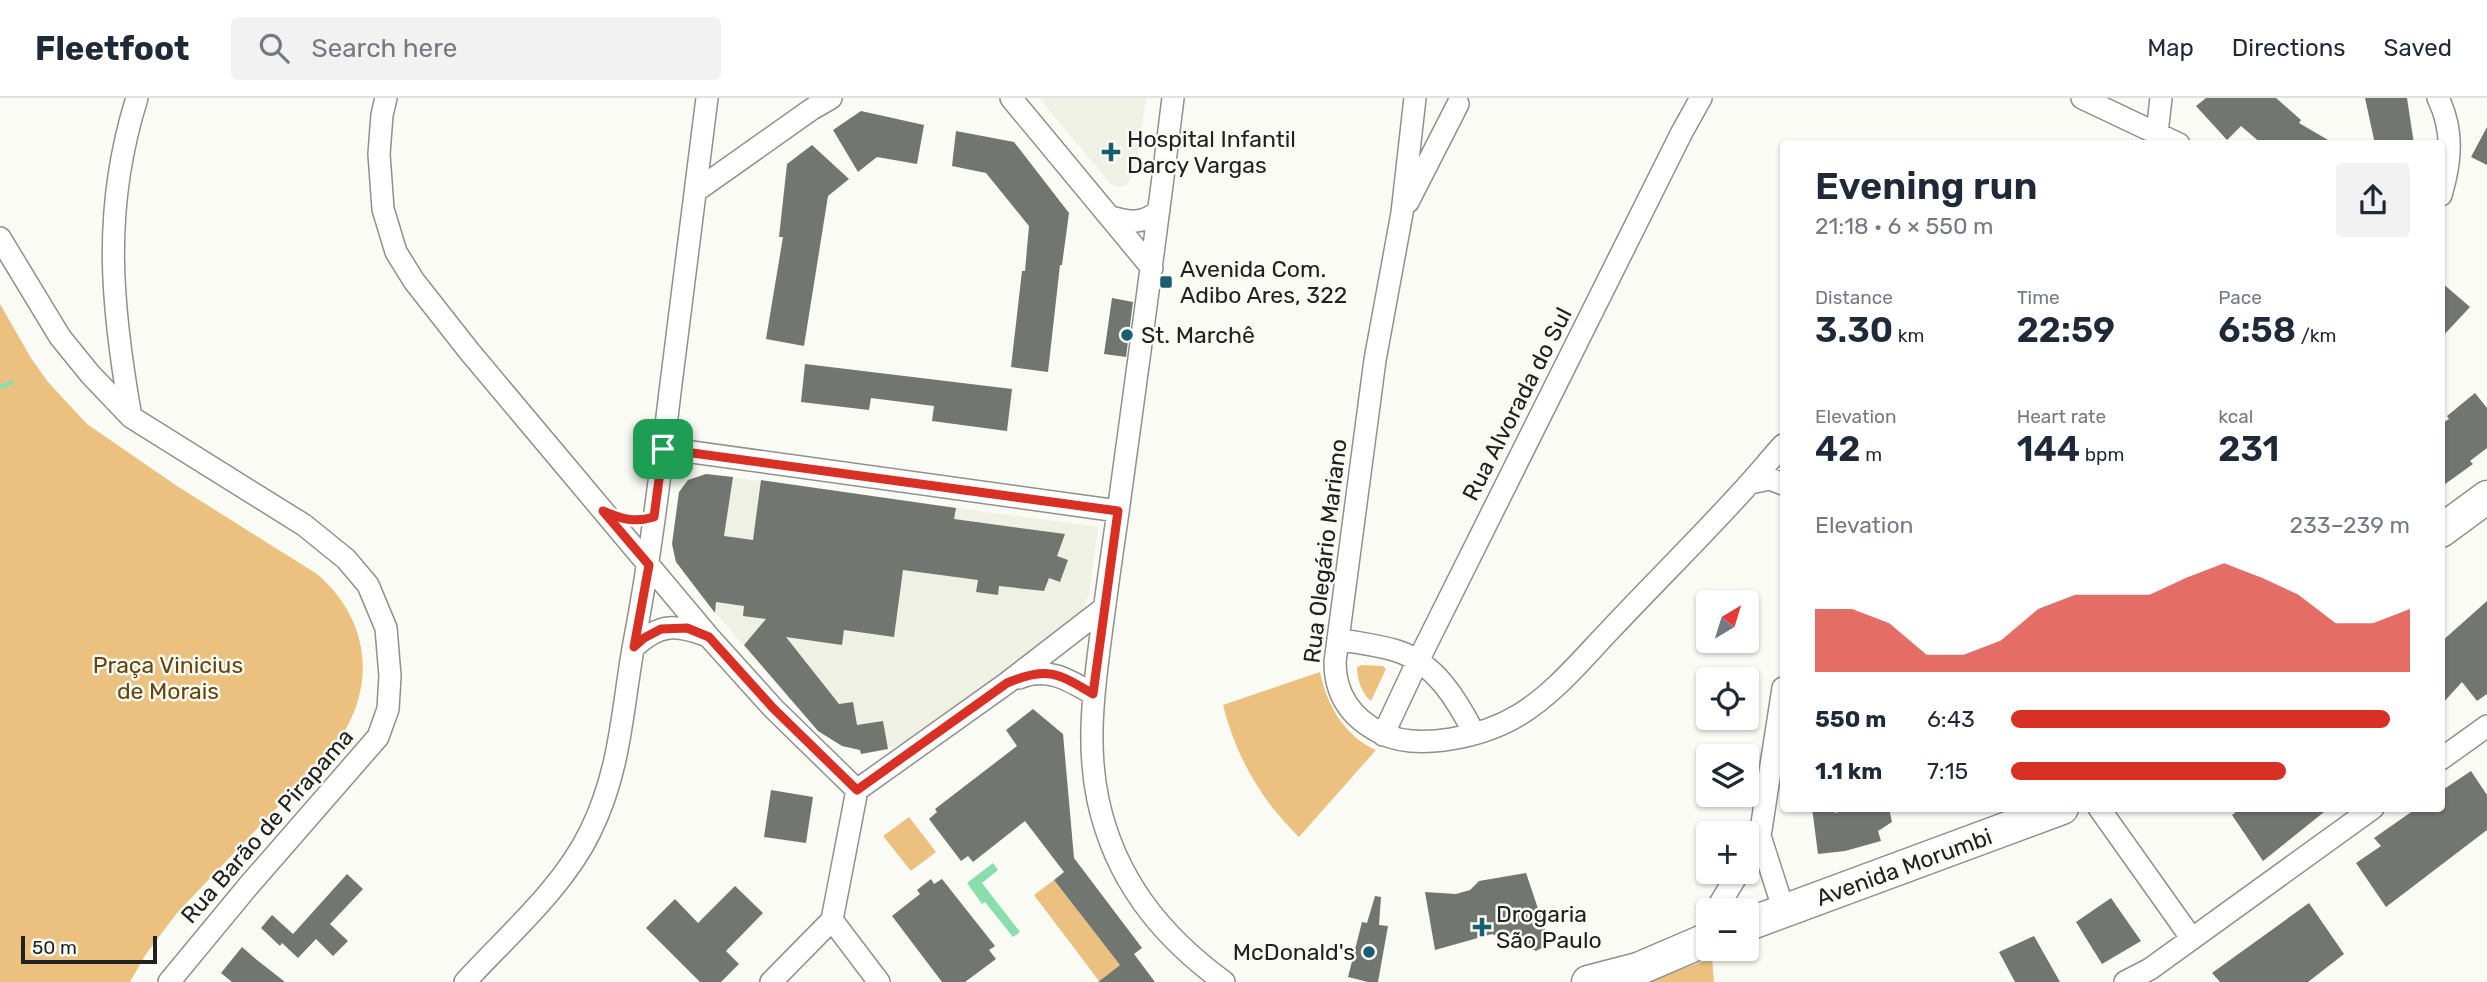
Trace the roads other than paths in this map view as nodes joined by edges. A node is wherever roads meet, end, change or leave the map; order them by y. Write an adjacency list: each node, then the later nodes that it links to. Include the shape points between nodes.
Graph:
1 (137, 98): 22 (street, via 127,129 113,223 113,293)
2 (386, 98): 28 (street, via 379,154 383,209 396,252 469,351)
3 (707, 98): 16 (street)
4 (831, 98): 16 (street)
5 (1011, 98): 19 (street)
6 (1173, 98): 17 (street)
7 (1415, 98): 13 (street, Rua Olegário Mariano)
8 (1702, 98): 37 (street, Rua Alvorada do Sul)
9 (2082, 98): 14 (street)
10 (2161, 98): 14 (street)
11 (2438, 98): 15 (street, via 2450,135)
12 (1460, 101): 13 (street, via 1436,121); 18 (street)
13 (1412, 128): 18 (street, Rua Olegário Mariano)
14 (2155, 138)
15 (2445, 181)
16 (696, 191): 24 (street)
17 (1159, 210): 19 (street, via 1137,222); 21 (street)
18 (1402, 213): 35 (street, Rua Olegário Mariano, via 1376,360)
19 (1111, 217): 21 (street)
20 (0, 238): 22 (street, Rua Barão de Pirapama, via 60,337)
21 (1152, 268): 29 (street)
22 (131, 417): 57 (street, Rua Barão de Pirapama, via 304,525 346,559 368,585 386,628 390,676 388,709 378,737)
23 (1780, 448): 25 (street, Rua Olegário Mariano)
24 (663, 449): 29 (street); 30 (street)
25 (1750, 483): 26 (street); 42 (street, Rua Olegário Mariano, via 1555,687 1518,716)
26 (1780, 483)
27 (2487, 497): 31 (main road)
28 (603, 511): 30 (street, via 634,521); 32 (street)
29 (1118, 511): 33 (street)
30 (654, 517): 32 (street)
31 (2445, 528)
32 (649, 565): 34 (street); 36 (street)
33 (1104, 608): 38 (street); 39 (street)
34 (709, 637): 36 (street, via 687,628 661,629); 45 (street)
35 (1338, 639): 37 (street, via 1398,651); 43 (street, Rua Olegário Mariano, via 1335,680 1340,696 1361,720)
36 (634, 647): 58 (street, via 609,790 589,835 529,915)
37 (1418, 661): 42 (street, via 1436,675); 43 (street, Rua Alvorada do Sul)
38 (1007, 683): 39 (street, via 1049,673); 45 (street)
39 (1093, 694): 61 (street, via 1093,764 1098,800 1115,856 1140,900 1168,935)
40 (1780, 707): 50 (street)
41 (2487, 726): 44 (street)
42 (1474, 733): 43 (street, Rua Olegário Mariano, via 1429,742)
43 (1383, 734)
44 (2445, 757)
45 (857, 790): 52 (street)
46 (2042, 812): 49 (main road, Avenida Morumbi)
47 (2102, 812): 54 (street)
48 (2368, 812): 54 (street)
49 (2008, 819): 51 (main road, Avenida Morumbi)
50 (1760, 836): 51 (street)
51 (1784, 911): 53 (main road, Avenida Morumbi)
52 (832, 920): 59 (street); 60 (street)
53 (1759, 920)
54 (2192, 939): 63 (street)
55 (1696, 940): 56 (main road)
56 (1628, 975): 62 (main road)
57 (169, 982)
58 (465, 982)
59 (771, 982)
60 (879, 982)
61 (1224, 982)
62 (1588, 982)
63 (2124, 982)

